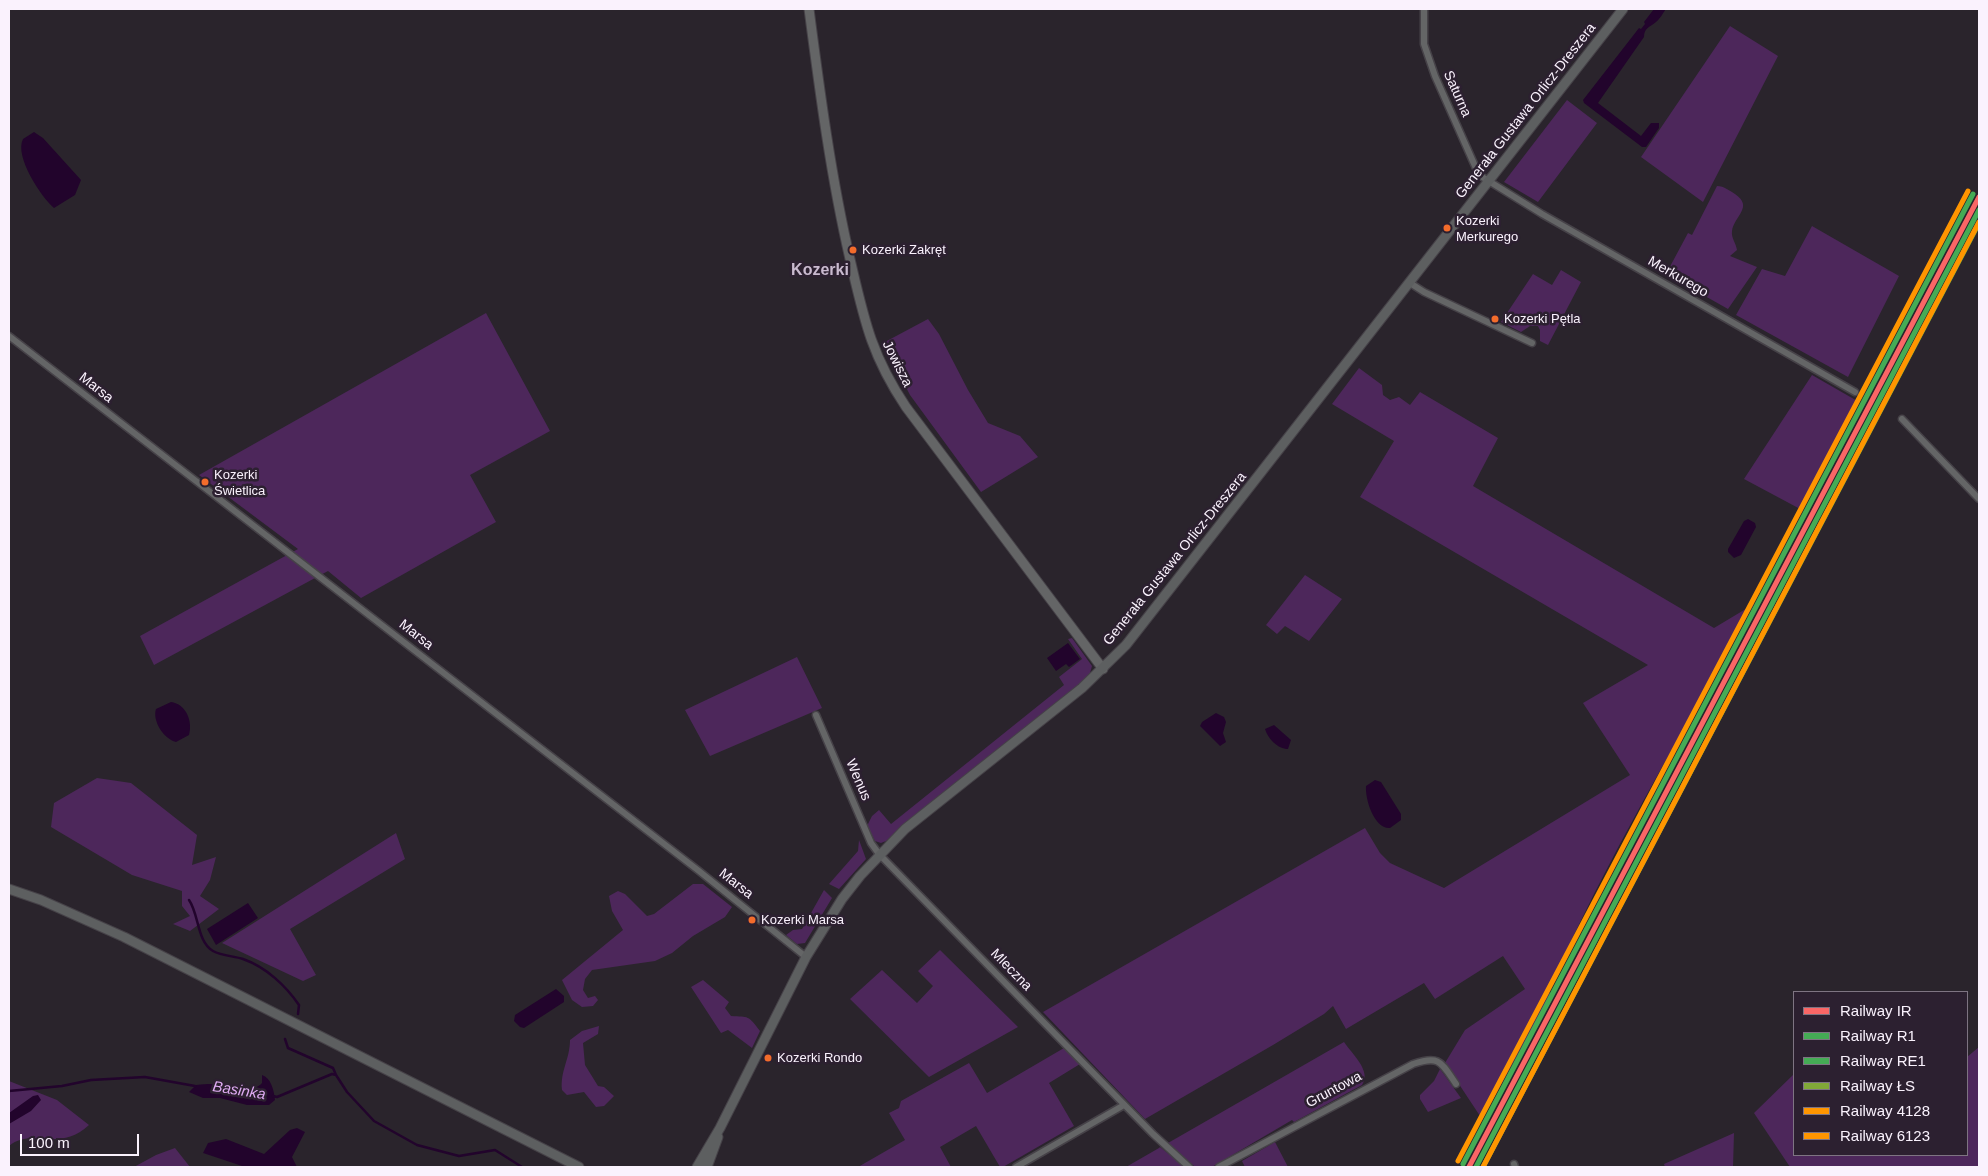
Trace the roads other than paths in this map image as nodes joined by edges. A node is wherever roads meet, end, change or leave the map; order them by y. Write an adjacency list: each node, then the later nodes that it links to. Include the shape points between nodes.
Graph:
1 (809, 9): 11 (street, Jowisza, via 834,183 863,317 875,354 906,407)
2 (1424, 9): 4 (street, Saturna, via 1424,44 1435,76 1479,175)
3 (1623, 9): 4 (main road, Generała Gustawa Orlicz-Dreszera)
4 (1489, 182): 5 (main road, Generała Gustawa Orlicz-Dreszera); 8 (street, Merkurego)
5 (1410, 283): 7 (street); 11 (main road, Generała Gustawa Orlicz-Dreszera, via 1158,606)
6 (9, 336): 15 (street, Marsa)
7 (1532, 343)
8 (1856, 392)
9 (1902, 419): 10 (street)
10 (1979, 500)
11 (1103, 669): 13 (main road, Generała Gustawa Orlicz-Dreszera, via 928,810)
12 (816, 715): 13 (street, Wenus, via 871,843)
13 (879, 854): 15 (main road, Generała Gustawa Orlicz-Dreszera, via 842,899); 17 (street, Mleczna)
14 (9, 889): 19 (main road, via 110,930)
15 (806, 957): 18 (main road, Generała Gustawa Orlicz-Dreszera)
16 (1456, 1084): 24 (street, Gruntowa, via 1436,1059 1412,1064)
17 (1124, 1105): 22 (street); 23 (street, Mleczna)
18 (720, 1128): 20 (main road, Generała Gustawa Orlicz-Dreszera); 21 (main road, Generała Gustawa Orlicz-Dreszera)
19 (579, 1167)
20 (697, 1167)
21 (707, 1167)
22 (1016, 1167)
23 (1189, 1167)
24 (1219, 1167)

